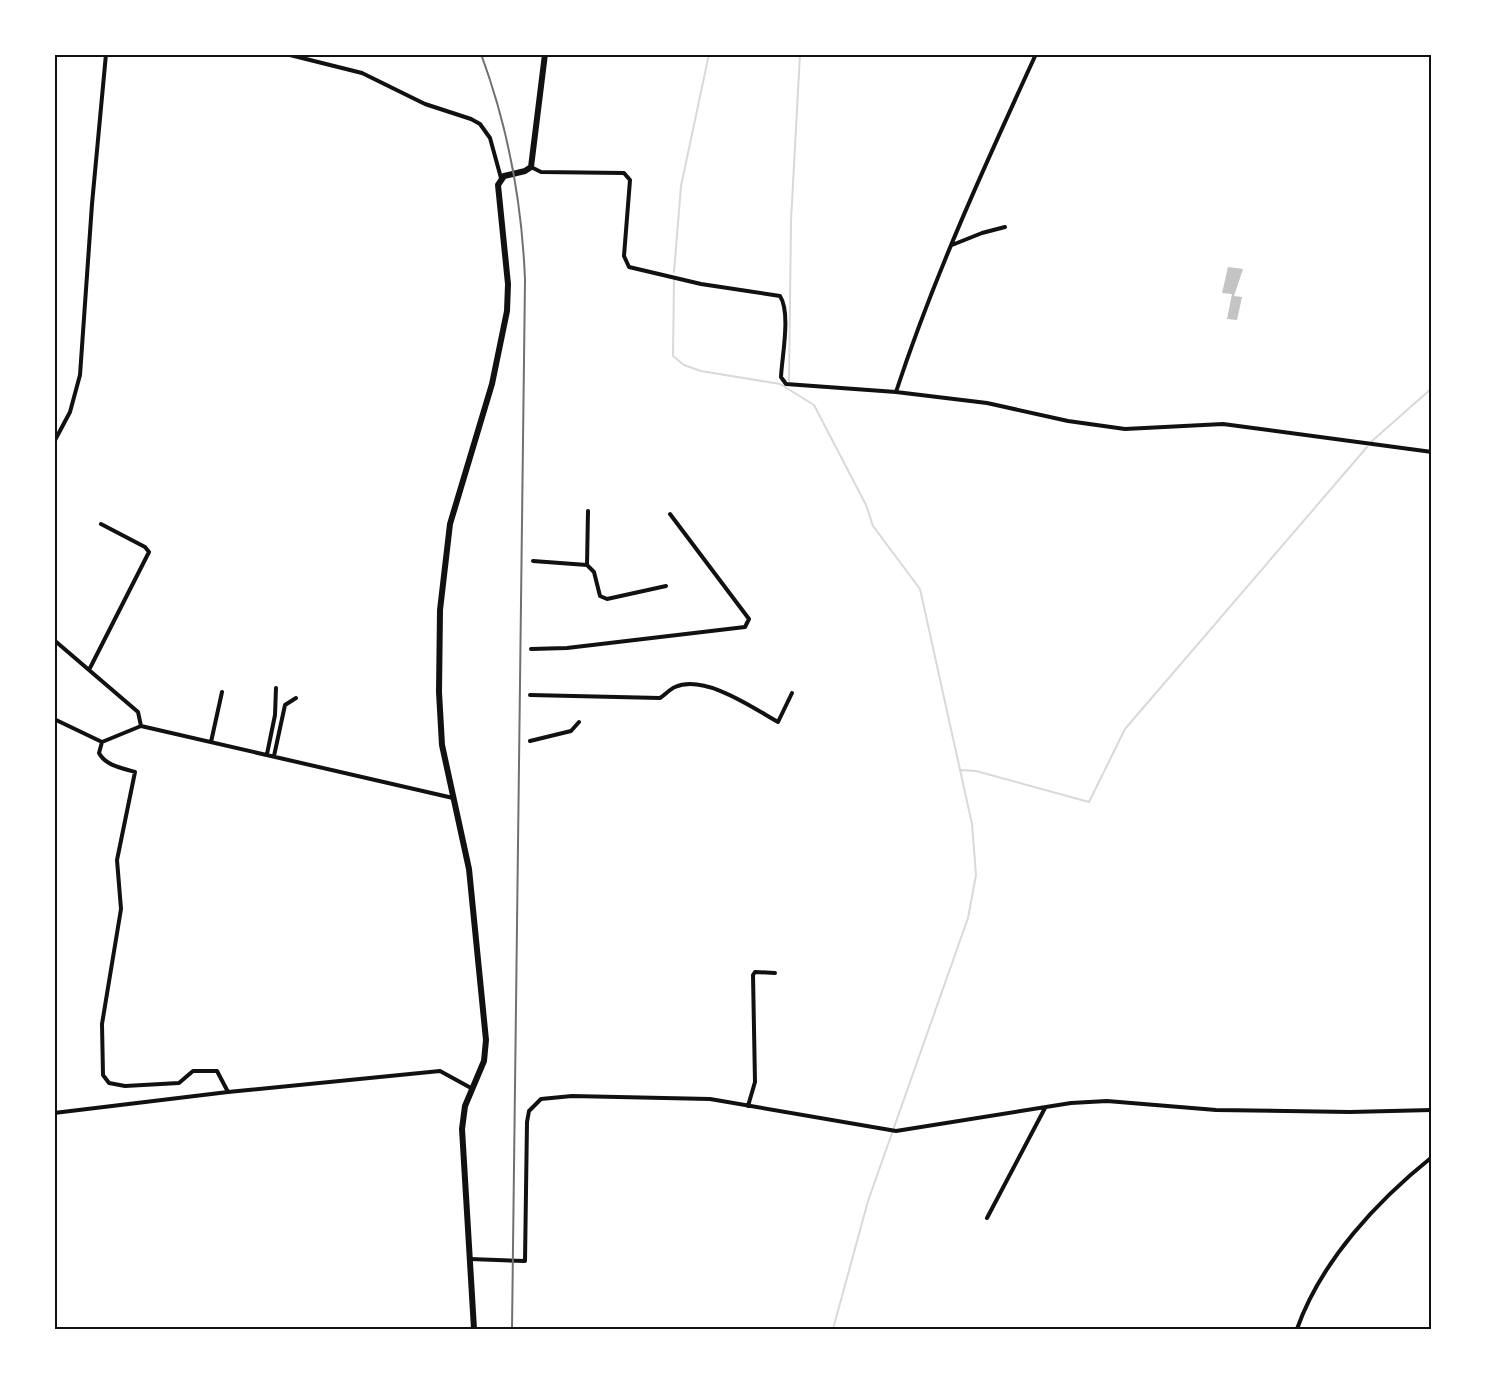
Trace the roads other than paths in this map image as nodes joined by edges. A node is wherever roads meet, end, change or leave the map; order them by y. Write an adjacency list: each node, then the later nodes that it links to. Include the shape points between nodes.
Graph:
1 (106, 54): 10 (street, via 80,375 70,412)
2 (286, 54): 6 (street, via 362,73 425,104 471,119 486,130)
3 (545, 54): 5 (main road)
4 (1036, 54): 8 (street)
5 (531, 167): 6 (main road); 9 (street, via 541,172 624,173 630,180 624,256 629,267 701,284 780,296 786,317 781,377 786,384)
6 (501, 178): 34 (main road, via 498,185 507,311 492,384 454,506 442,579 440,719)
7 (1005, 227): 8 (street)
8 (952, 245): 9 (street, via 916,331)
9 (896, 392): 11 (street, via 987,403 1068,422 1125,429 1223,424)
10 (54, 442)
11 (1432, 452)
12 (588, 511): 16 (street)
13 (670, 514): 19 (street, via 750,619 745,627)
14 (101, 524): 20 (street, via 149,552)
15 (533, 561): 16 (street)
16 (587, 565): 17 (street, via 594,572 600,596 607,599)
17 (666, 586)
18 (54, 640): 20 (street)
19 (531, 649)
20 (90, 668): 28 (street, via 138,712)
21 (276, 688): 32 (street)
22 (222, 692): 31 (street)
23 (792, 693): 24 (street, via 778,722 704,686 675,687 660,698)
24 (530, 695)
25 (296, 698): 33 (street, via 285,705)
26 (54, 719): 30 (street)
27 (579, 722): 29 (street, via 570,731)
28 (141, 726): 30 (street); 31 (street)
29 (530, 741)
30 (102, 742): 37 (street, via 101,758 135,772 117,860 122,909 102,1024 103,1075 109,1083 125,1086 180,1083 193,1071 217,1071)
31 (211, 742): 32 (street)
32 (267, 754): 33 (street)
33 (274, 756): 34 (street)
34 (453, 798): 36 (main road, via 469,869 486,1040 484,1061)
35 (775, 973): 38 (street, via 753,975 755,1082)
36 (471, 1088): 37 (street, via 440,1071); 44 (main road, via 462,1130)
37 (228, 1092): 41 (street)
38 (748, 1106): 39 (street, via 896,1131); 44 (street, via 710,1098 541,1099 529,1111 527,1122 525,1261)
39 (1046, 1107): 40 (street, via 1107,1101 1216,1110); 43 (street)
40 (1432, 1110)
41 (54, 1113)
42 (1432, 1157): 46 (street, via 1381,1203 1339,1253)
43 (987, 1218)
44 (469, 1259): 45 (main road)
45 (474, 1329)
46 (1297, 1329)

